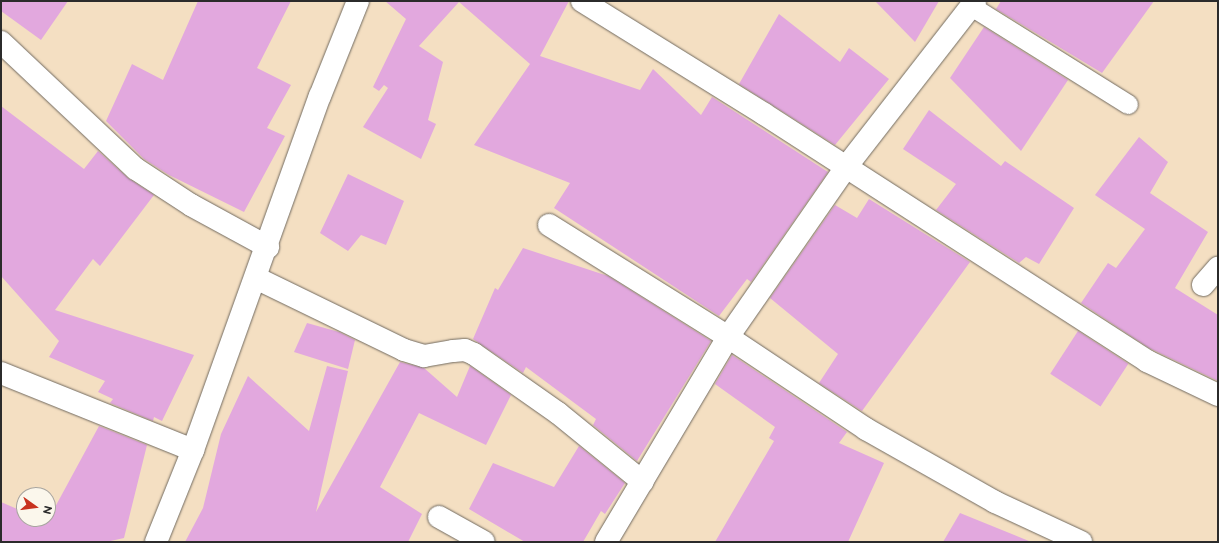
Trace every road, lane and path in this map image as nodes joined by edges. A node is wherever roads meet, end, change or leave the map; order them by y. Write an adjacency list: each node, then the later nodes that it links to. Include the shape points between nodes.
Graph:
1 (358, 1): 8 (street, via 320,96)
2 (582, 1): 6 (street)
3 (973, 4): 5 (lane); 6 (street)
4 (1, 42): 8 (street, via 136,168 191,205)
5 (1128, 104)
6 (846, 167): 12 (street); 14 (street, via 1147,361)
7 (549, 225): 12 (street)
8 (268, 248): 10 (street)
9 (1218, 268): 11 (street)
10 (256, 278): 15 (street); 16 (street, via 404,350 424,356 465,350 474,354 558,413)
11 (1203, 285)
12 (728, 337): 16 (street); 21 (street, via 866,430 995,502)
13 (1, 373): 15 (street)
14 (1218, 395)
15 (193, 450): 18 (street)
16 (643, 482): 20 (street)
17 (439, 517): 19 (street)
18 (156, 542)
19 (484, 542)
20 (606, 542)
21 (1081, 542)

